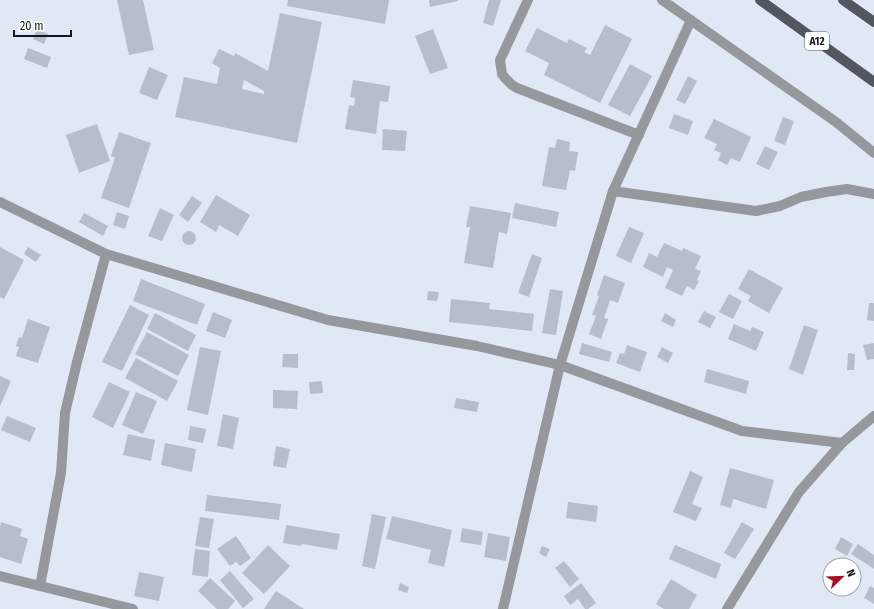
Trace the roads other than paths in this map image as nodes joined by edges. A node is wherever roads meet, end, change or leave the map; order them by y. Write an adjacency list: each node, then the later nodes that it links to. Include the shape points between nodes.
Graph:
1 (528, 0): 8 (street, via 500,60 505,78 517,88)
2 (662, 0): 5 (street)
3 (760, 0): 7 (main road, A12)
4 (843, 0): 6 (main road)
5 (691, 20): 8 (street); 9 (street, via 836,122)
6 (874, 22)
7 (874, 82)
8 (639, 135): 10 (street)
9 (874, 152)
10 (613, 191): 11 (street, via 756,212 826,192 847,189); 14 (street)
11 (874, 194)
12 (0, 202): 13 (street)
13 (106, 254): 14 (street, via 328,320 477,346); 18 (street, via 64,413 61,473)
14 (560, 366): 16 (street, via 742,431); 20 (street)
15 (874, 416): 16 (street)
16 (842, 443): 21 (street, via 799,492)
17 (0, 576): 18 (street)
18 (40, 586): 19 (street)
19 (133, 609)
20 (504, 609)
21 (727, 609)

